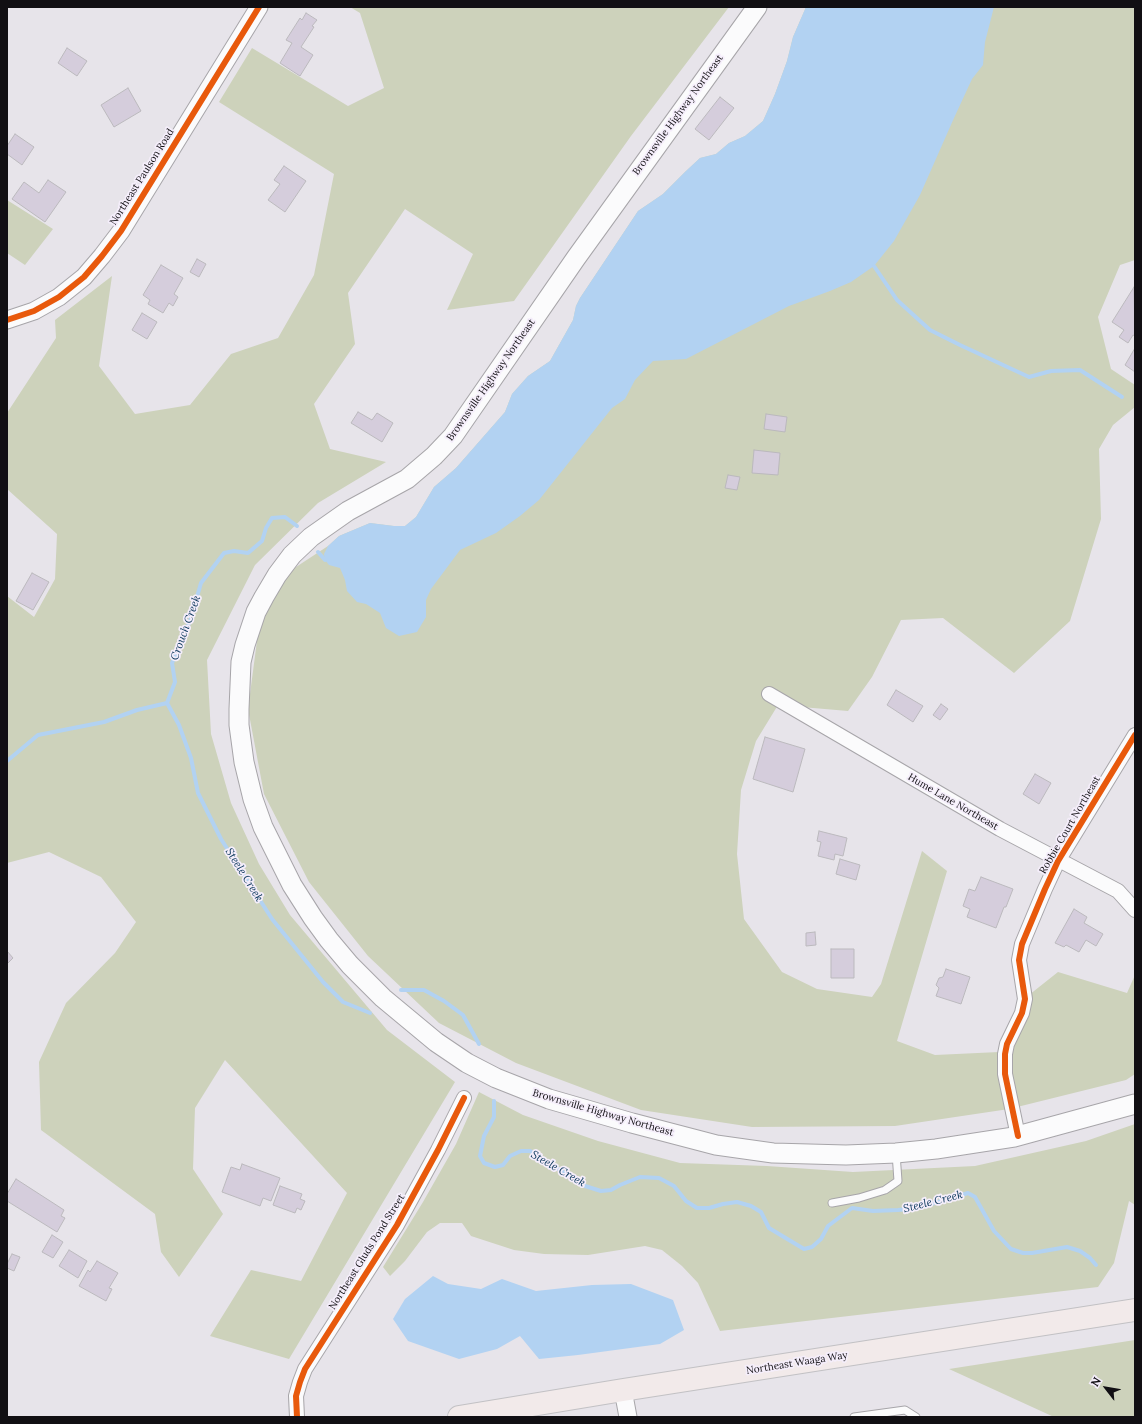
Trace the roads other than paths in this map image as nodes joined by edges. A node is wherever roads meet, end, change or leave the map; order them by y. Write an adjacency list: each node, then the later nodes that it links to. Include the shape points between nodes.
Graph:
1 (259, 7): 3 (street, Northeast Paulson Road, via 121,231 102,256 84,277 59,297 34,311)
2 (757, 7): 11 (main road, Brownsville Highway Northeast, via 576,258 453,436 407,479 348,512 311,537 292,555 256,612 245,644 240,674 239,726 248,781 263,827 301,901 360,976 397,1010 466,1063 543,1097 716,1144 773,1153)
3 (7, 320)
4 (769, 694): 6 (street, Hume Lane Northeast, via 1000,830)
5 (1134, 738): 6 (street, Robbie Court Northeast)
6 (1058, 860): 7 (street, Hume Lane Northeast, via 1118,891); 10 (street, Robbie Court Northeast, via 1022,944 1019,960 1025,999 1005,1054 1005,1074)
7 (1135, 910)
8 (464, 1098): 15 (street, Northeast Gluds Pond Street, via 397,1225 305,1369 296,1396)
9 (1135, 1104): 10 (main road, Brownsville Highway Northeast)
10 (1018, 1136): 11 (main road, Brownsville Highway Northeast, via 962,1146)
11 (896, 1153): 12 (lane, via 898,1181 885,1190)
12 (832, 1203)
13 (1135, 1310): 14 (highway, Northeast Waaga Way)
14 (623, 1390): 16 (highway, Northeast Waaga Way); 17 (street)
15 (297, 1417)
16 (459, 1417)
17 (628, 1417)
18 (854, 1417): 19 (lane, via 906,1410)
19 (916, 1417)

